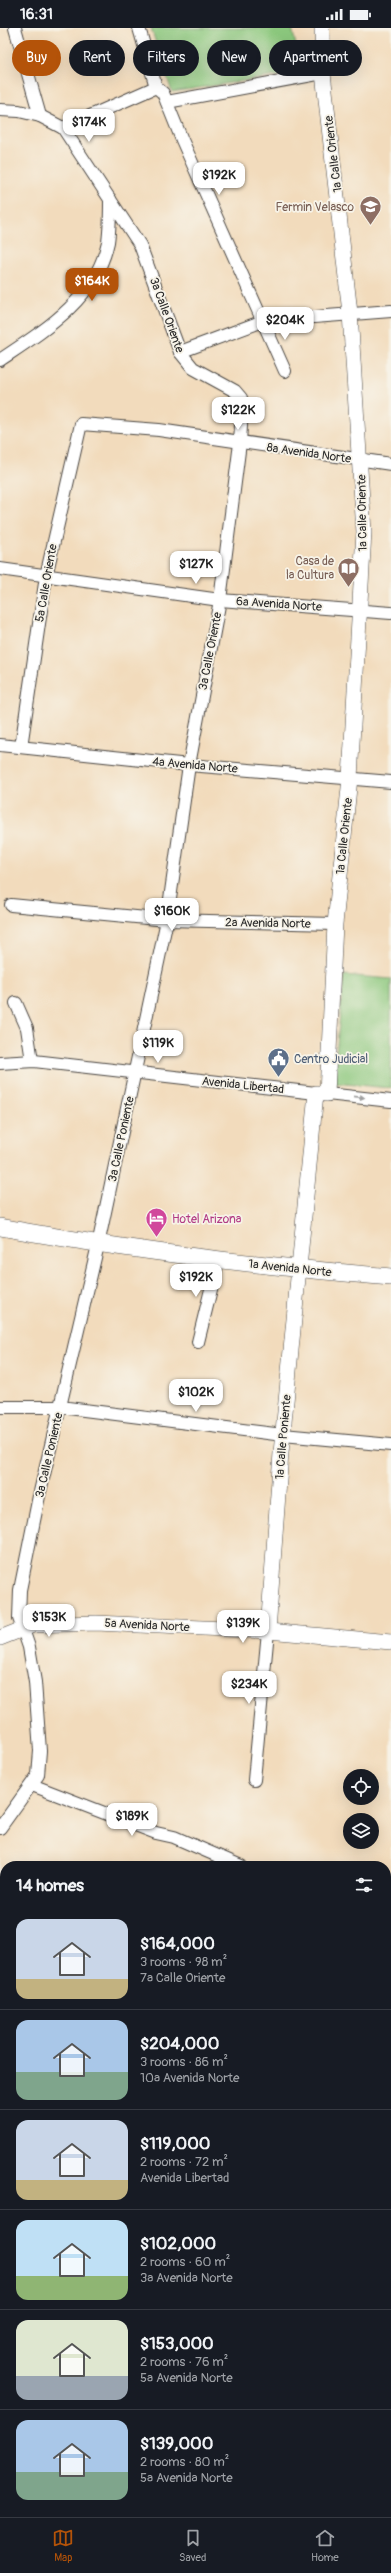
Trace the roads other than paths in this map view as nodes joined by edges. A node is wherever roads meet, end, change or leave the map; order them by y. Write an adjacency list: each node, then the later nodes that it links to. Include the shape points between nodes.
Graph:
1 (15, 28): 10 (street)
2 (139, 28): 7 (street)
3 (322, 28): 4 (street, 1a Calle Oriente)
4 (323, 40)
5 (308, 76): 8 (street)
6 (324, 76): 14 (street, 1a Calle Oriente)
7 (156, 87): 8 (street, via 163,93); 11 (street)
8 (167, 102): 15 (street, via 239,272)
9 (0, 110): 10 (street)
10 (40, 116): 11 (street)
11 (63, 128): 12 (street)
12 (110, 199): 16 (street, 3a Calle Oriente, via 140,245); 17 (street, via 108,241 104,256 90,284 62,316)
13 (391, 311): 14 (street)
14 (350, 313): 15 (street); 21 (street, 1a Calle Oriente)
15 (263, 321): 16 (street); 18 (street)
16 (180, 352): 20 (street, 3a Calle Oriente, via 193,368 235,391 241,398)
17 (0, 360)
18 (285, 371)
19 (84, 422): 20 (street, 8a Avenida Norte, via 158,430); 24 (street, 5a Calle Oriente, via 79,427)
20 (240, 444): 21 (street, 8a Avenida Norte); 25 (street, 3a Calle Oriente)
21 (361, 461): 22 (street, 8a Avenida Norte); 26 (street, 1a Calle Oriente, via 364,532)
22 (391, 464)
23 (0, 569): 24 (street, 6a Avenida Norte)
24 (46, 576): 25 (street, 6a Avenida Norte); 29 (street, 5a Calle Oriente)
25 (220, 600): 26 (street, 6a Avenida Norte); 30 (street, 3a Calle Oriente)
26 (360, 610): 27 (street, 6a Avenida Norte); 31 (street, 1a Calle Oriente)
27 (391, 613)
28 (0, 745): 29 (street, 4a Avenida Norte)
29 (21, 747): 30 (street, 4a Avenida Norte)
30 (189, 765): 31 (street, 4a Avenida Norte); 34 (street, 3a Calle Oriente)
31 (350, 778): 32 (street, 4a Avenida Norte); 35 (street, 1a Calle Oriente)
32 (391, 782)
33 (11, 905): 34 (street, 2a Avenida Norte)
34 (167, 920): 35 (street, 2a Avenida Norte); 39 (street, 3a Calle Oriente)
35 (335, 924): 40 (street, 1a Calle Oriente)
36 (16, 1003): 37 (street, via 26,1028)
37 (32, 1061): 38 (street, Avenida Libertad); 39 (street, Avenida Libertad)
38 (0, 1063)
39 (135, 1074): 40 (street, Avenida Libertad); 43 (street, 3a Calle Poniente)
40 (322, 1094): 41 (street, Avenida Libertad, one-way to 41); 45 (street, 1a Calle Poniente)
41 (391, 1101)
42 (0, 1227): 43 (main road, 1a Avenida Norte)
43 (98, 1245): 44 (main road, 1a Avenida Norte); 49 (street, 3a Calle Poniente)
44 (218, 1260): 45 (main road, 1a Avenida Norte); 47 (street)
45 (300, 1270): 46 (main road, 1a Avenida Norte); 50 (street, 1a Calle Poniente)
46 (391, 1277)
47 (198, 1342)
48 (0, 1407): 49 (street)
49 (60, 1407): 50 (street); 52 (street, 3a Calle Poniente, via 20,1590 19,1618)
50 (283, 1435): 51 (street); 53 (street, 1a Calle Poniente)
51 (391, 1445)
52 (22, 1630): 53 (street, 5a Avenida Norte, via 33,1625 96,1623); 54 (street, 5a Avenida Norte); 57 (street, 3a Calle Poniente, via 29,1647 38,1718 40,1763 38,1775)
53 (268, 1631): 55 (street, 5a Avenida Norte); 56 (street, 1a Calle Poniente)
54 (0, 1638)
55 (391, 1642)
56 (254, 1780)
57 (32, 1785): 58 (street, 3a Calle Poniente); 59 (street, via 156,1833 174,1837)
58 (0, 1828)
59 (230, 1861)

